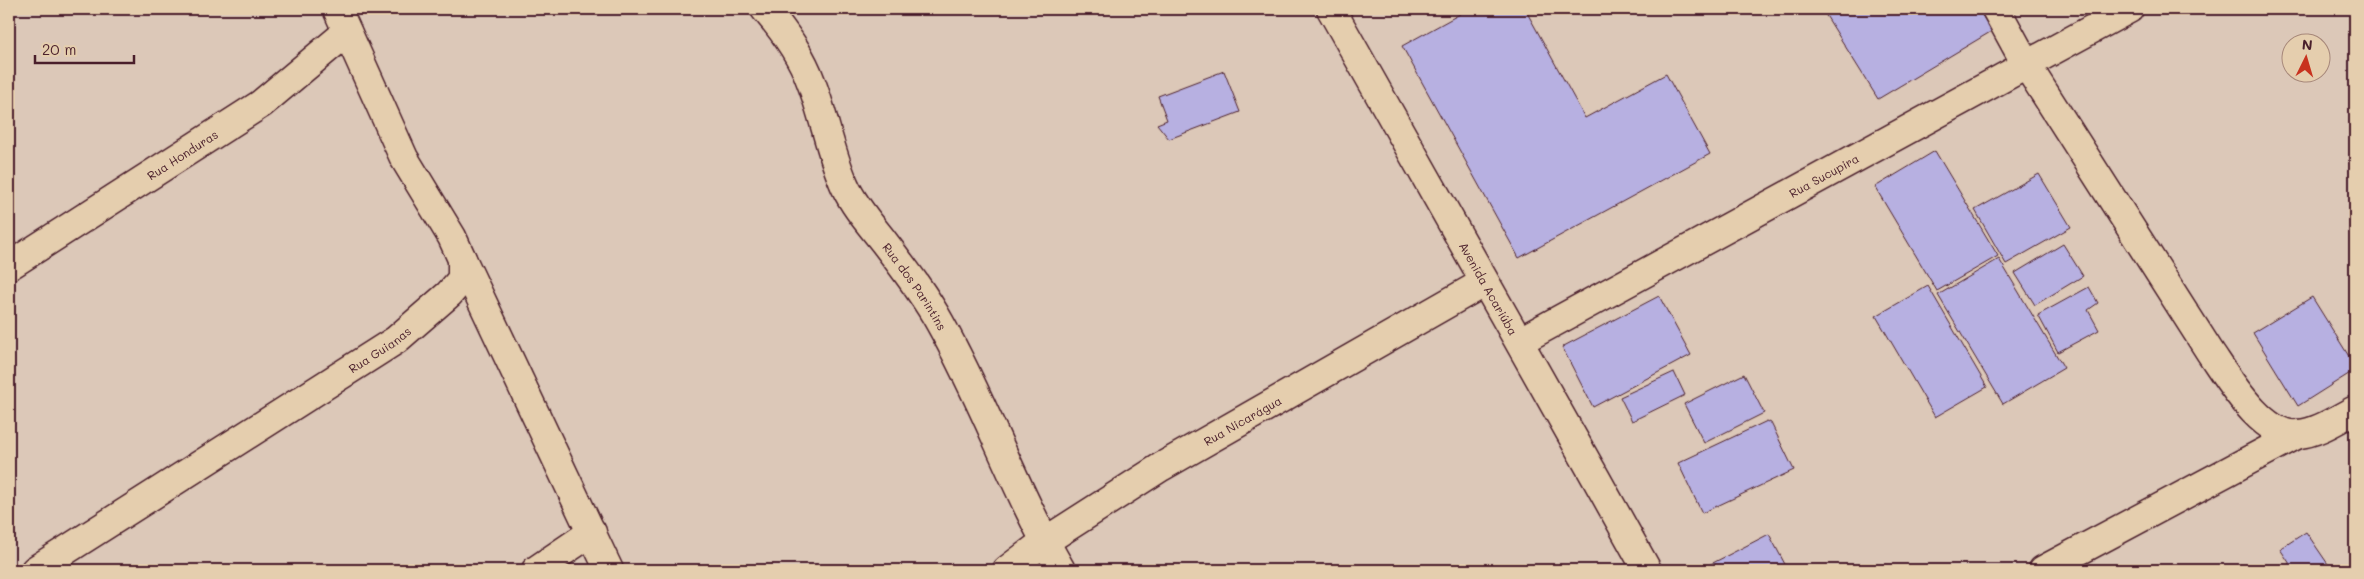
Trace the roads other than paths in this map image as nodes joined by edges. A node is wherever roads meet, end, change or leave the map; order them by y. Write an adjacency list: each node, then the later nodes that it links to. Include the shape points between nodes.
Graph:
1 (765, 9): 14 (street, Rua dos Parintins, via 783,30 811,82 845,186 938,320 964,368)
2 (1331, 9): 9 (street, Avenida Acariúba)
3 (1996, 9): 6 (street)
4 (2129, 9): 6 (street, Rua Sucupira)
5 (342, 20): 7 (street, via 404,158); 8 (street, Rua Honduras, via 261,104)
6 (2026, 64): 10 (street, Rua Sucupira); 12 (street, via 2235,389 2274,430 2288,435)
7 (462, 259): 13 (street); 15 (street, Rua Guianas, via 462,279 450,294 396,340)
8 (9, 266)
9 (1484, 283): 10 (street, Avenida Acariúba); 14 (street, Rua Nicarágua, via 1169,463)
10 (1520, 341): 20 (street, Avenida Acariúba)
11 (2355, 410): 12 (street, via 2317,430)
12 (2298, 434): 21 (street)
13 (592, 532): 16 (street); 17 (street)
14 (1044, 542): 18 (street, Rua Nicarágua); 19 (street, Rua dos Parintins)
15 (35, 570)
16 (536, 570)
17 (608, 570)
18 (1007, 570)
19 (1061, 570)
20 (1647, 570)
21 (2043, 570)

